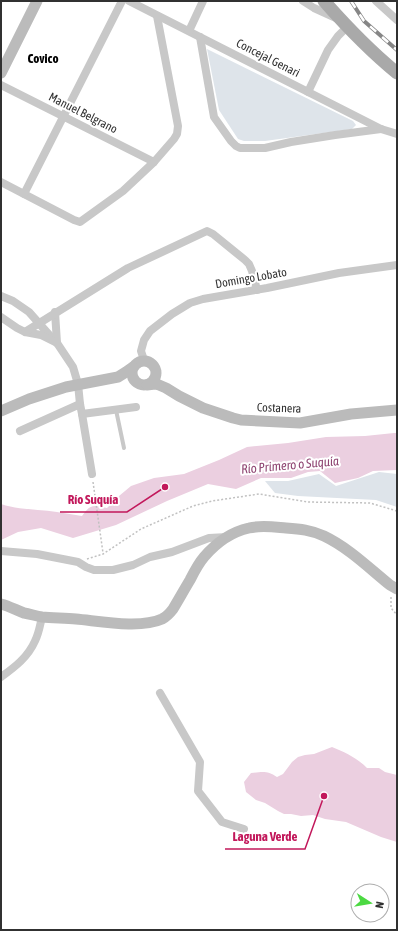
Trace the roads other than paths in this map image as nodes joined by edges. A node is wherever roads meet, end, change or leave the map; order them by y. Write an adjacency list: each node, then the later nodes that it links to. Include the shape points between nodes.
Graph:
1 (37, 1): 13 (street)
2 (122, 1): 17 (street)
3 (128, 1): 8 (street, Concejal Genari)
4 (203, 1): 11 (street)
5 (303, 1): 10 (street)
6 (324, 1): 10 (main road)
7 (376, 1): 9 (street)
8 (157, 16): 11 (street, Concejal Genari); 20 (street, via 178,126 174,139)
9 (397, 20)
10 (345, 24): 14 (main road); 16 (street, via 328,50)
11 (189, 31): 12 (street, Concejal Genari)
12 (200, 37): 16 (street, Concejal Genari); 18 (street, via 214,117 236,146 265,148)
13 (1, 73)
14 (397, 73)
15 (1, 85): 17 (street, Manuel Belgrano)
16 (308, 92): 18 (street, Concejal Genari)
17 (63, 116): 20 (street, Manuel Belgrano); 22 (street)
18 (381, 129): 19 (street, Concejal Genari)
19 (397, 134)
20 (154, 162): 22 (street, via 123,191 80,222)
21 (1, 182): 22 (street)
22 (24, 194)
23 (397, 266): 24 (street, Domingo Lobato, via 339,273)
24 (257, 290): 26 (street, via 252,271 245,260 207,231 128,268); 31 (street, Domingo Lobato, via 196,301 172,314 150,331 144,340 141,351)
25 (1, 296): 28 (street, via 21,305)
26 (55, 312): 28 (street); 30 (street)
27 (1, 318): 29 (street)
28 (38, 322): 29 (street); 30 (street)
29 (25, 332): 30 (street, via 41,335)
30 (57, 343): 36 (street, via 73,367)
31 (144, 360): 32 (street, Costanera); 33 (street, Costanera, via 154,365)
32 (133, 367): 34 (street, Costanera); 35 (street, via 132,375)
33 (157, 373): 37 (street, via 154,381); 38 (street, Costanera)
34 (118, 377): 35 (street, Costanera); 36 (street, Costanera)
35 (136, 382): 37 (street, Costanera, via 143,386)
36 (78, 384): 39 (street); 43 (street, Costanera, via 28,399)
37 (148, 385): 38 (street, Costanera, via 155,384)
38 (166, 388): 42 (street, Costanera, via 203,408 241,420 300,423 351,414)
39 (80, 404): 44 (street); 45 (street)
40 (136, 407): 41 (street)
41 (116, 409): 44 (street); 46 (lane)
42 (397, 410)
43 (1, 411)
44 (82, 414): 47 (street)
45 (20, 431)
46 (124, 448)
47 (92, 474)
48 (227, 536): 49 (street, via 209,538 113,570 94,570 78,562); 50 (street, via 258,527 314,531 344,548); 52 (street, via 204,557 173,609 162,619 149,623 122,624)
49 (1, 551)
50 (394, 587)
51 (1, 604): 52 (street)
52 (42, 617): 53 (street, via 35,642 26,657)
53 (1, 677)
54 (160, 693): 55 (street, via 200,762 198,791 222,822)
55 (244, 829)

